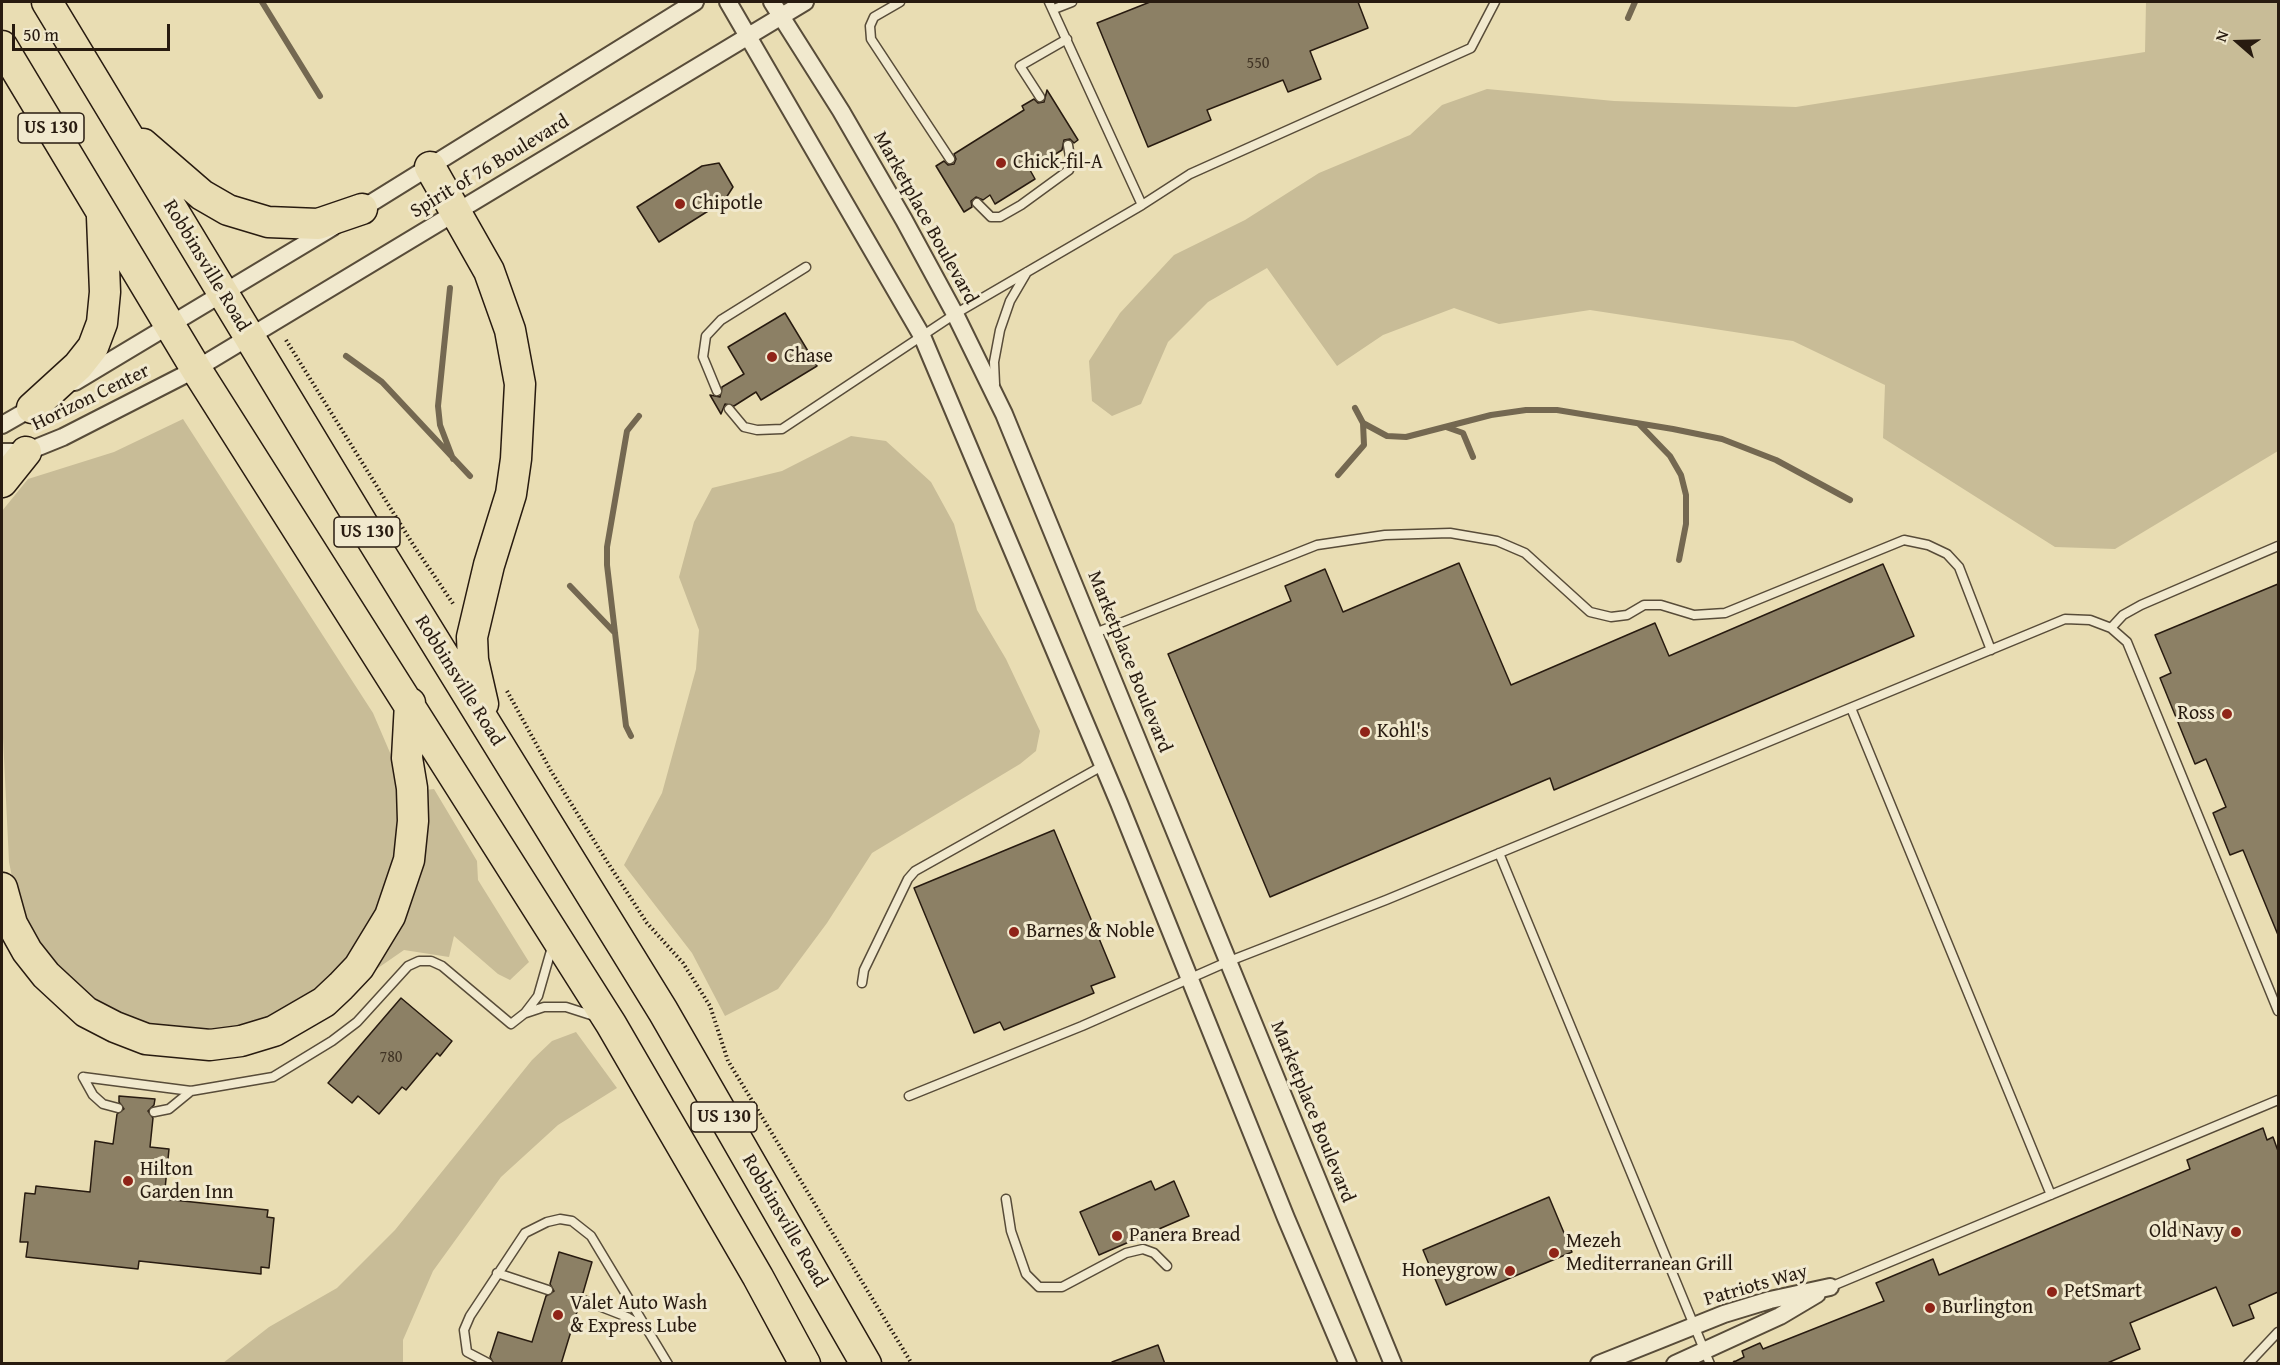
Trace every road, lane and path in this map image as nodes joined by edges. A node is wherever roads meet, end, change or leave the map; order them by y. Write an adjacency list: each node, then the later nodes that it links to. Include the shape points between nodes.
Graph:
1 (47, 2): 15 (highway, Robbinsville Road / US 130)
2 (695, 2): 18 (street, Spirit of 76 Boulevard)
3 (728, 2): 11 (street)
4 (772, 2): 10 (street, Marketplace Boulevard)
5 (805, 2): 10 (street, Spirit of 76 Boulevard)
6 (900, 2): 17 (lane, via 874,17 871,39)
7 (1072, 2): 9 (lane)
8 (1495, 2): 20 (lane, via 1472,48 1190,174)
9 (1052, 5): 12 (lane)
10 (782, 17): 11 (street, Spirit of 76 Boulevard); 27 (street, Marketplace Boulevard, via 841,111)
11 (750, 37): 23 (street, Spirit of 76 Boulevard); 30 (street)
12 (1067, 39): 14 (lane, via 1020,66); 20 (lane)
13 (2, 46): 22 (highway, US 130)
14 (1040, 97)
15 (120, 123): 21 (highway, via 202,195 228,210 268,222 318,224); 26 (highway, Robbinsville Road / US 130)
16 (1068, 145): 19 (lane, via 1069,170 1021,205 1000,217 991,217)
17 (950, 159)
18 (430, 167): 21 (street, Spirit of 76 Boulevard); 23 (highway)
19 (977, 203)
20 (1142, 205): 25 (lane)
21 (362, 209): 26 (street, Spirit of 76 Boulevard)
22 (101, 211): 28 (highway, US 130); 35 (highway, via 105,274 102,323 93,347 78,366)
23 (456, 212): 29 (street, Spirit of 76 Boulevard); 48 (highway, via 501,300 520,384 511,494 472,637)
24 (806, 267): 33 (lane, via 721,320 706,336 703,357)
25 (1027, 272): 27 (lane); 34 (lane, via 1010,301 1000,330 994,362)
26 (223, 296): 28 (street, Spirit of 76 Boulevard); 29 (highway, Robbinsville Road / US 130)
27 (955, 314): 30 (lane); 34 (street, Marketplace Boulevard)
28 (170, 325): 32 (highway, US 130); 35 (street, Horizon Center)
29 (248, 335): 32 (street, Spirit of 76 Boulevard); 48 (highway, Robbinsville Road / US 130)
30 (921, 336): 36 (lane, via 782,429 744,427); 49 (street)
31 (286, 340): 41 (path)
32 (196, 369): 38 (street, Horizon Center, via 89,426); 46 (highway, US 130)
33 (717, 390)
34 (995, 397): 43 (street, Marketplace Boulevard)
35 (32, 408): 37 (street, Horizon Center)
36 (729, 409)
37 (2, 425)
38 (14, 452): 39 (highway)
39 (2, 482)
40 (2278, 546): 42 (lane, via 2140,605)
41 (456, 614)
42 (2111, 628): 44 (lane, via 2090,620 2065,619); 56 (lane, via 2127,642)
43 (1095, 633): 44 (lane, via 1317,545 1385,535 1450,533 1497,541 1525,553 1590,612 1611,617 1627,615 1644,605 1661,605 1694,615 1725,613 1904,540 1947,554 1959,567); 53 (street, Marketplace Boulevard)
44 (1991, 650): 47 (lane)
45 (505, 687): 79 (path, via 550,771 606,860 647,923 683,963 710,1006 728,1061)
46 (410, 703): 51 (highway, via 407,759 413,821 409,860 390,916 359,967 341,986 324,1002 274,1031 241,1041 181,1044 146,1039 105,1022 86,1012 46,975 27,951 12,924); 52 (highway, US 130)
47 (1851, 708): 50 (lane); 64 (lane)
48 (488, 728): 78 (highway, Robbinsville Road / US 130, via 663,1011)
49 (1104, 765): 54 (street); 55 (lane, via 915,872 869,960)
50 (1499, 853): 53 (lane); 71 (lane)
51 (2, 888)
52 (555, 935): 57 (lane, via 544,981); 58 (highway, US 130)
53 (1227, 962): 54 (lane); 81 (street, Marketplace Boulevard)
54 (1189, 978): 60 (lane); 80 (street)
55 (862, 984)
56 (2278, 1011)
57 (525, 1013): 58 (lane, via 544,1007 566,1007); 59 (lane, via 511,1024 442,966 431,961 419,962 408,966 357,1022 273,1077)
58 (611, 1024): 77 (highway, US 130)
59 (191, 1091): 62 (lane, via 83,1077 98,1100); 63 (lane, via 169,1109)
60 (909, 1096)
61 (2278, 1100): 64 (lane)
62 (118, 1108)
63 (154, 1112)
64 (2051, 1195): 68 (lane)
65 (1006, 1199): 66 (lane, via 1011,1232 1026,1274 1040,1287 1062,1287 1126,1253 1143,1249 1154,1252)
66 (1167, 1266)
67 (497, 1273): 69 (lane); 72 (lane, via 525,1233 547,1222 572,1221 591,1236); 75 (lane, via 464,1330 466,1352)
68 (1830, 1287): 71 (street, Patriots Way, via 1770,1300); 74 (street, Patriots Way)
69 (548, 1290)
70 (581, 1299): 72 (lane)
71 (1696, 1325): 74 (lane); 82 (street, Patriots Way)
72 (646, 1329): 76 (lane)
73 (2278, 1332): 84 (lane)
74 (1708, 1357): 83 (street, Patriots Way)
75 (488, 1363)
76 (668, 1364)
77 (805, 1364)
78 (866, 1364)
79 (912, 1364)
80 (1348, 1364)
81 (1393, 1364)
82 (1599, 1364)
83 (1675, 1364)
84 (2248, 1364)

